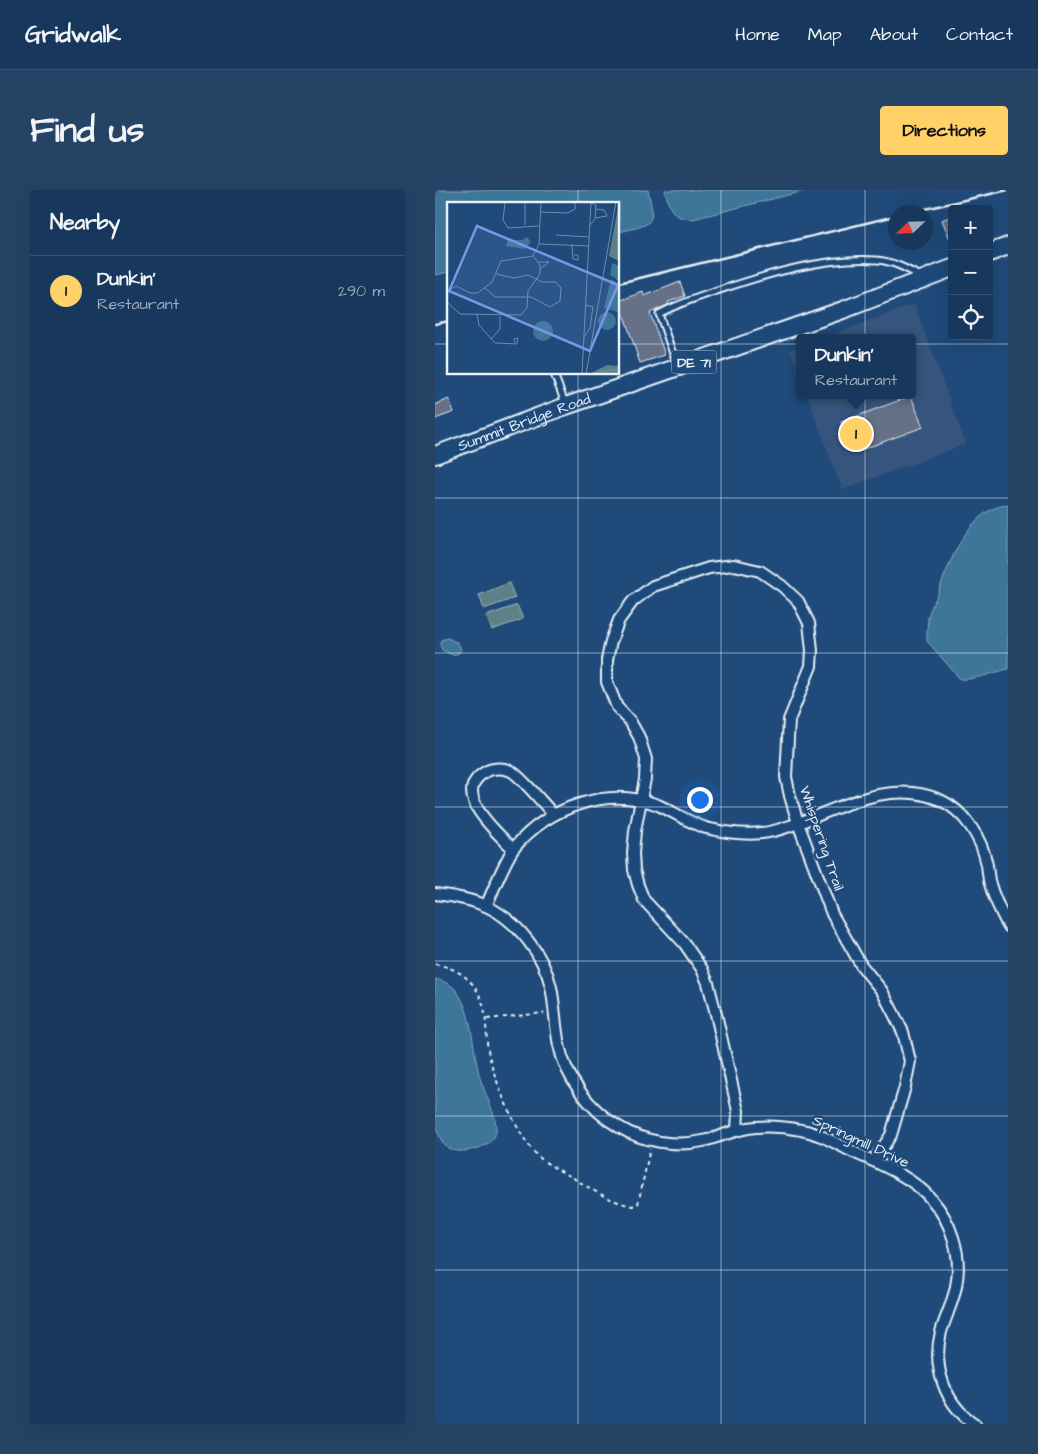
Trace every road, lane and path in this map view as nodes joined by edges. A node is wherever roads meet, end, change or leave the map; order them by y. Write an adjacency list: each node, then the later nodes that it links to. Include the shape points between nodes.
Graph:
1 (1008, 246): 2 (main road)
2 (993, 252)
3 (948, 269): 4 (main road, Summit Bridge Road / DE 71)
4 (925, 278): 5 (main road, Summit Bridge Road / DE 71); 5 (lane, via 879,260 836,262 763,275 675,305 659,314)
5 (678, 368): 7 (main road, Summit Bridge Road / DE 71)
6 (554, 375): 7 (lane)
7 (566, 406): 8 (main road, Summit Bridge Road / DE 71)
8 (435, 455)
9 (641, 801): 10 (street, via 598,799); 11 (street, via 705,827 723,830 760,834); 11 (street, Whispering Trail, via 647,759 639,737 617,707 607,682 611,640 619,620 633,601 653,586 709,568 734,565 760,571 782,586 798,601 809,623 813,650 811,666 789,720 786,750 786,776); 19 (street, Whispering Trail, via 633,853 638,885 644,900 693,955 708,983 737,1111)
10 (554, 815): 12 (street); 12 (street, via 509,770 493,769 479,777 474,782 471,797 474,804)
11 (798, 823): 15 (street, via 891,792 907,791 941,800 958,811 982,847 995,898); 21 (street, Whispering Trail, via 832,914 861,965 895,1014 910,1061 891,1135)
12 (513, 849): 14 (street)
13 (435, 894): 14 (street, Springmill Drive)
14 (486, 906): 17 (street, Springmill Drive, via 507,919 535,950 551,986)
15 (1008, 926)
16 (435, 964): 18 (path, via 465,975 481,999)
17 (554, 1012): 18 (path); 20 (street, Springmill Drive, via 559,1048 578,1090 621,1128)
18 (486, 1019): 20 (path, via 489,1057 500,1088 519,1128 540,1158 617,1203 633,1206 638,1204)
19 (737, 1130): 20 (street, Springmill Drive, via 703,1141); 21 (street, Springmill Drive, via 776,1127 801,1130 818,1134)
20 (652, 1140)
21 (874, 1161): 22 (street, Springmill Drive, via 922,1190 946,1220 953,1239 958,1279 941,1333 940,1371 945,1390 955,1406)
22 (975, 1424)

